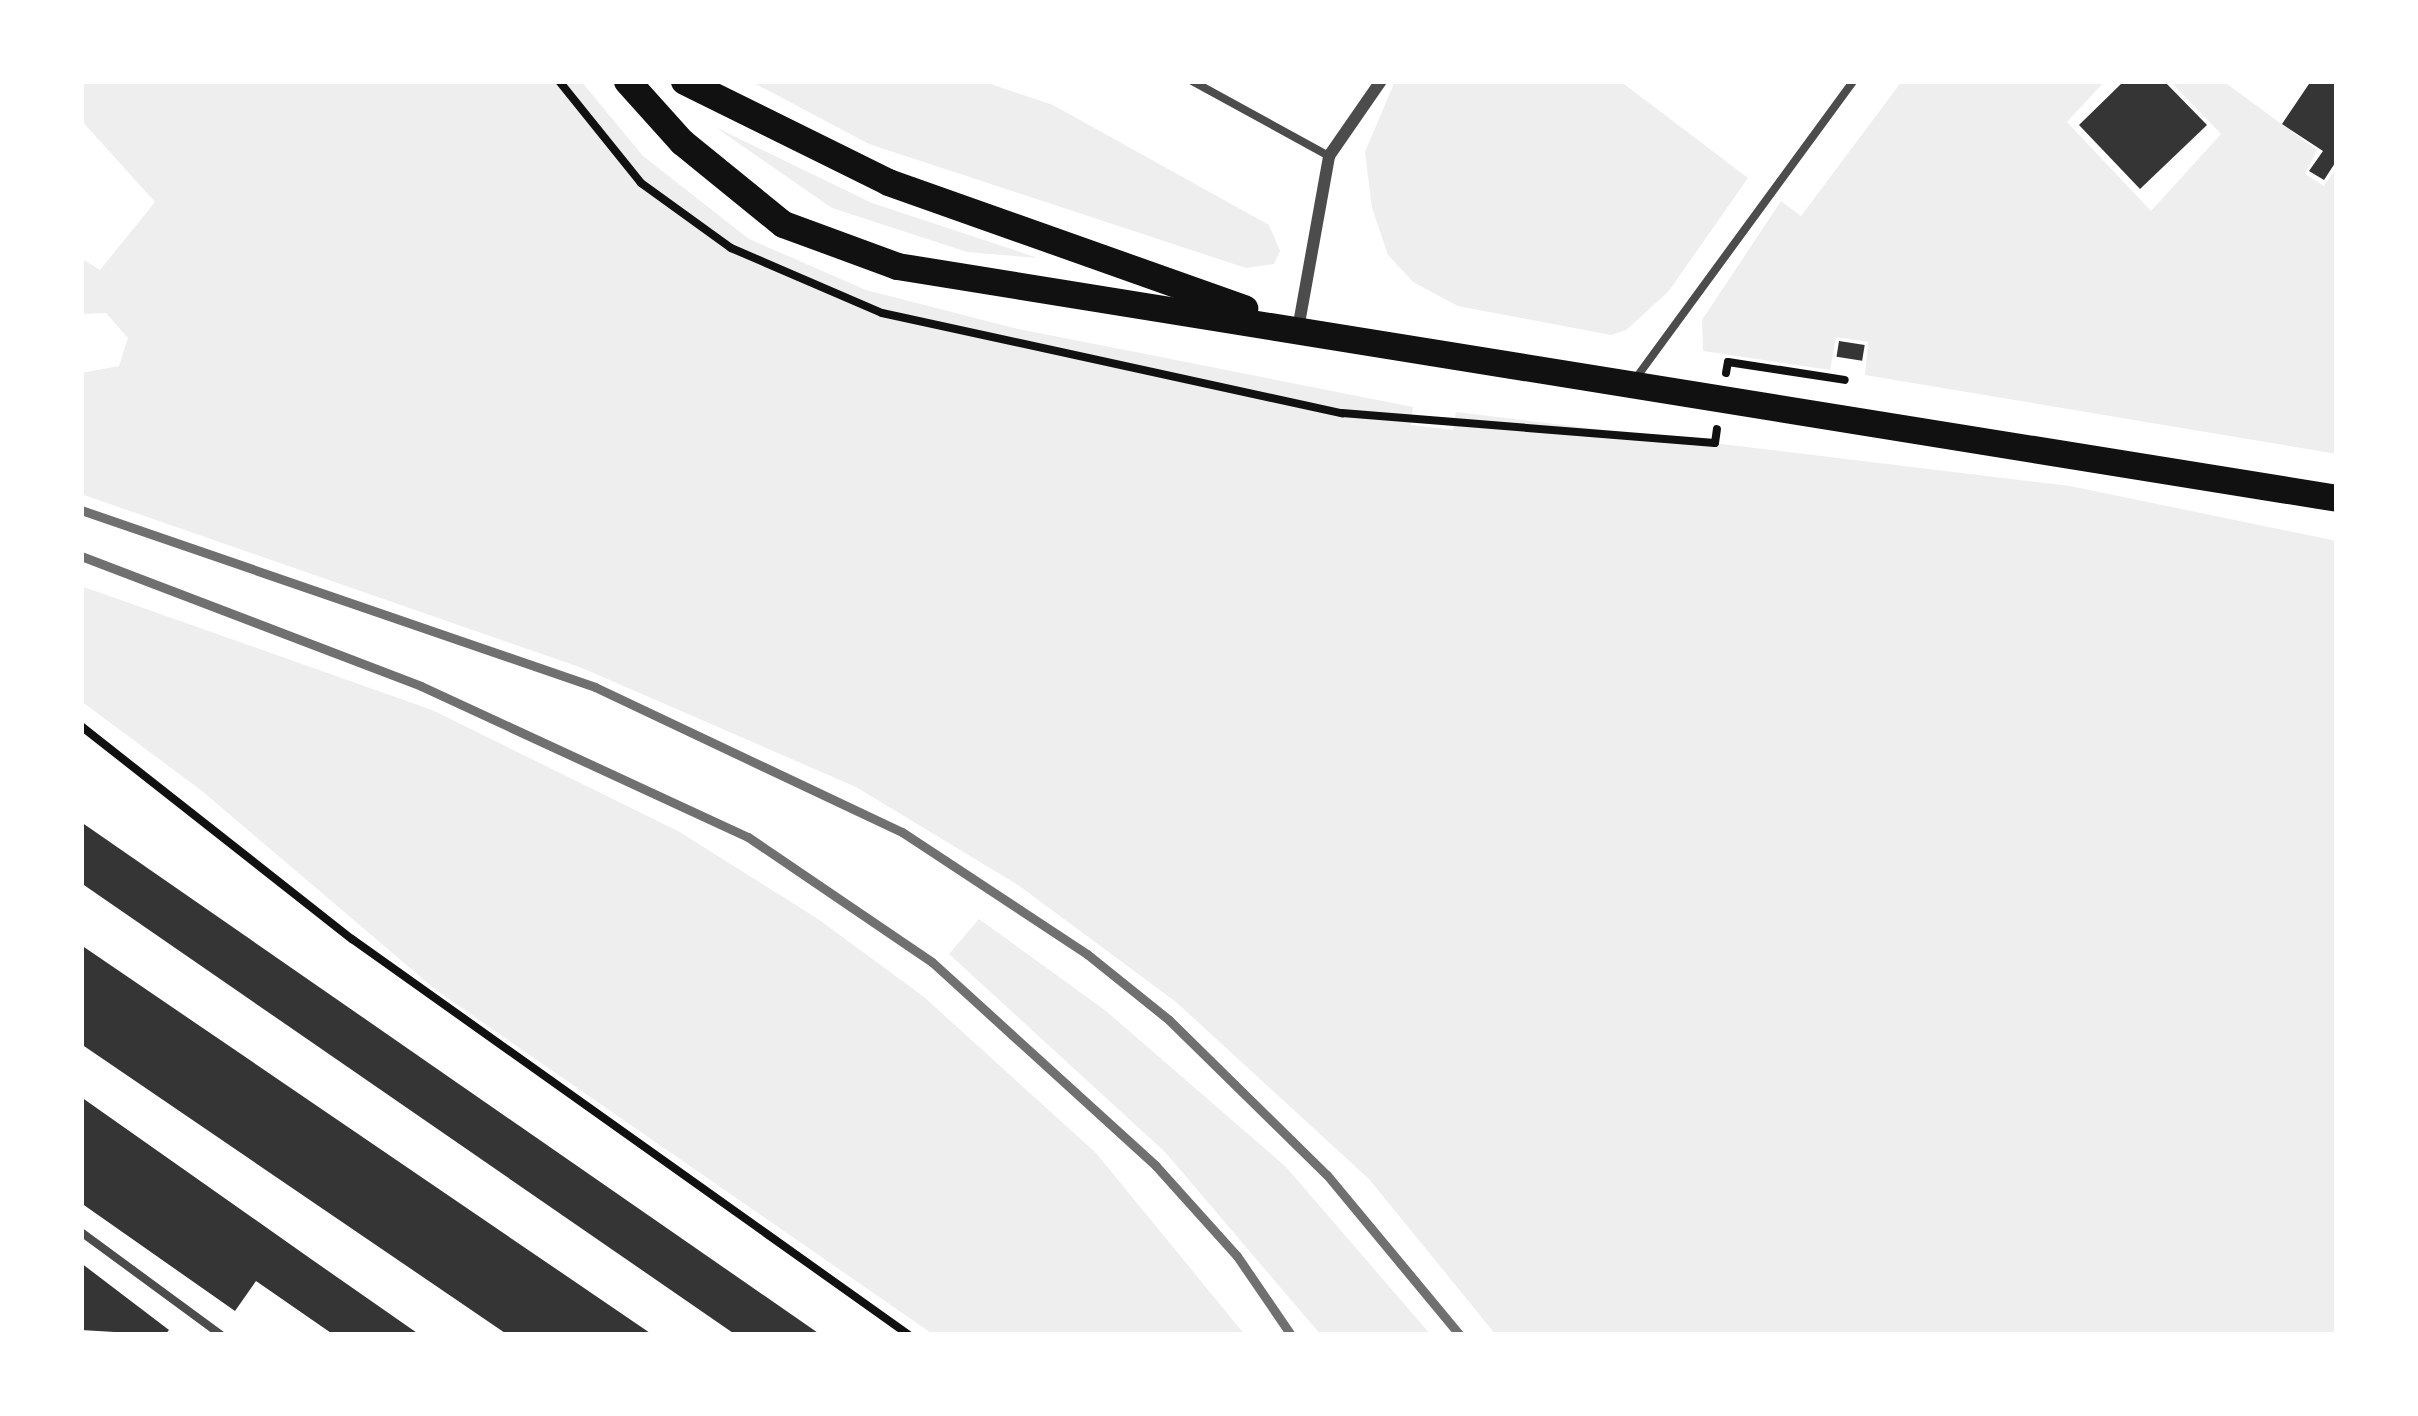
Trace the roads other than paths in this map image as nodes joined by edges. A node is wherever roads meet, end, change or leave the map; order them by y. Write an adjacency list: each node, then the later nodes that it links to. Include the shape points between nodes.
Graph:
1 (628, 81): 7 (highway, via 682,142 783,224 897,266)
2 (684, 81): 7 (highway, via 888,182)
3 (1192, 81): 6 (lane)
4 (1381, 81): 6 (street)
5 (1853, 81): 8 (lane)
6 (1329, 156): 7 (street)
7 (1298, 329): 8 (highway)
8 (1632, 385): 9 (highway)
9 (2337, 498)
10 (81, 1232): 11 (lane)
11 (221, 1335)

